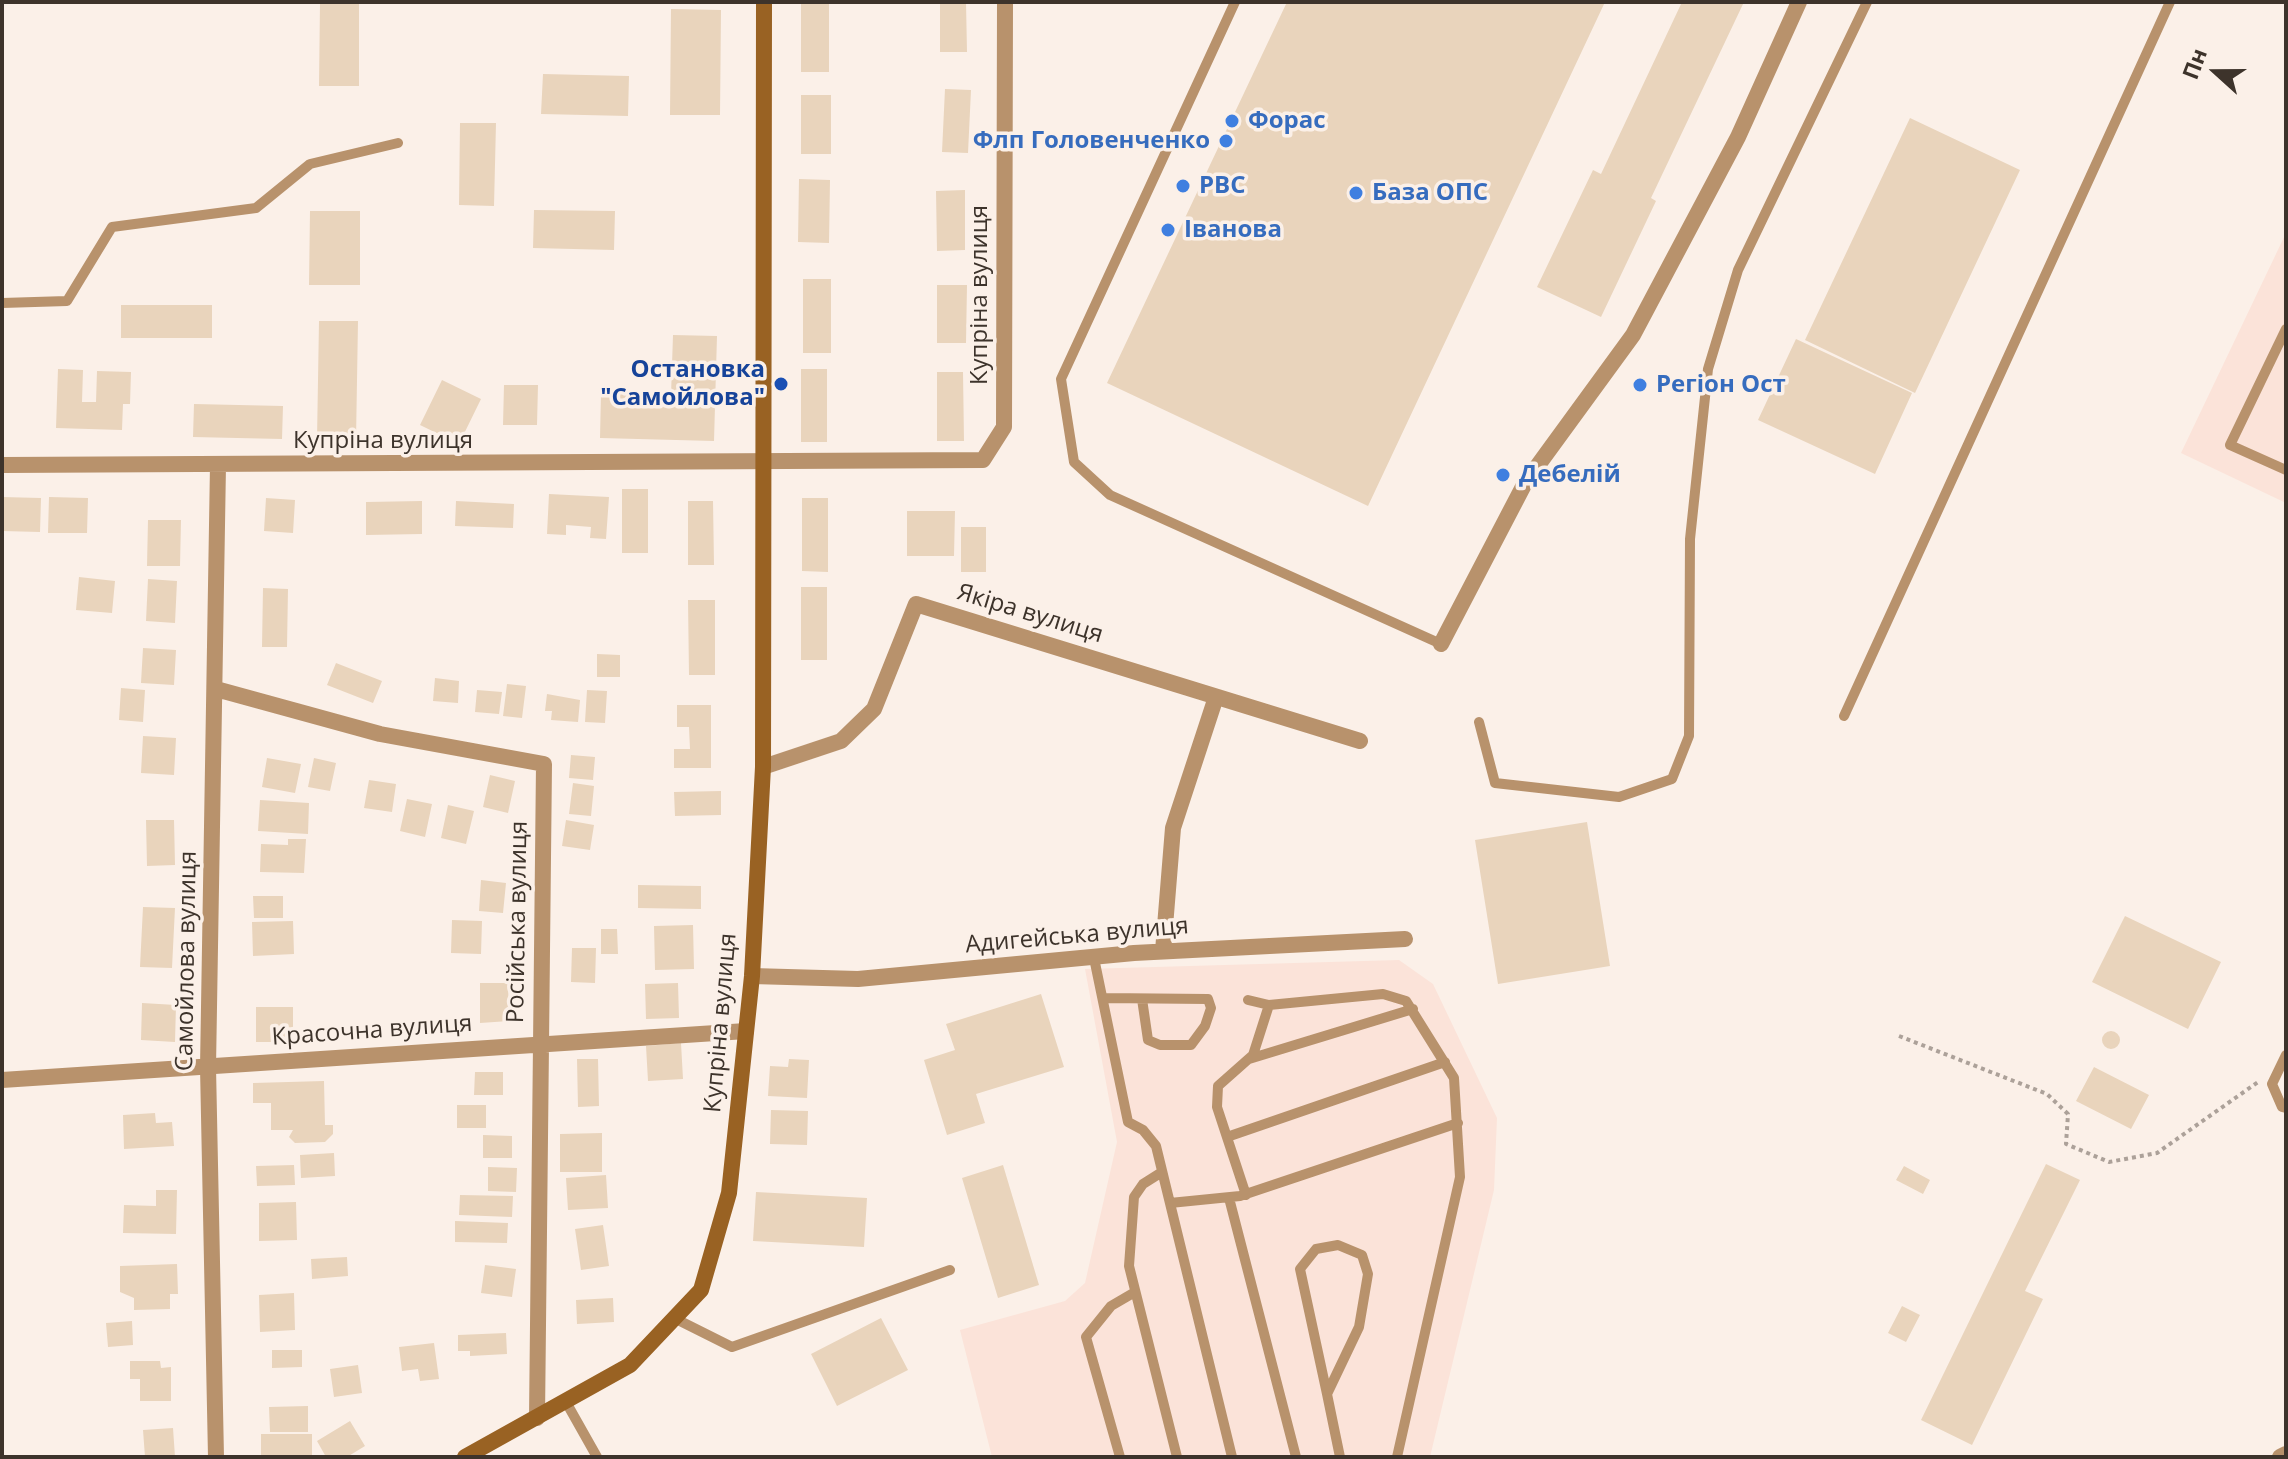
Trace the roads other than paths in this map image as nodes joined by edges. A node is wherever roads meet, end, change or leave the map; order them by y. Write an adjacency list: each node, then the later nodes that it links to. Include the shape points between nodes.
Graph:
1 (764, 2): 10 (main road, Купріна вулиця)
2 (1005, 2): 10 (street, Купріна вулиця, via 1004,427 983,460)
3 (1235, 2): 14 (lane, via 1061,379 1074,462 1110,495)
4 (1799, 2): 14 (street, via 1738,137 1633,335 1525,483)
5 (1867, 2): 18 (lane, via 1738,270 1708,369 1690,539 1689,736 1672,779 1619,797 1495,783)
6 (2170, 2): 17 (lane)
7 (398, 143): 8 (lane, via 310,164 256,208 112,227 67,301)
8 (2, 303)
9 (2286, 329): 13 (lane, via 2230,445)
10 (764, 464): 12 (street, Купріна вулиця); 20 (main road, Купріна вулиця)
11 (2, 465): 12 (street, Купріна вулиця)
12 (218, 465): 15 (street, Самойлова вулиця)
13 (2286, 470)
14 (1441, 644)
15 (216, 689): 31 (street, Російська вулиця, via 380,734 544,764); 35 (street, Самойлова вулиця)
16 (1216, 697): 19 (street, Якіра вулиця); 20 (street, Якіра вулиця, via 916,604 874,709 841,741); 22 (street, via 1173,828)
17 (1844, 716)
18 (1479, 722)
19 (1360, 741)
20 (763, 767): 24 (main road, Купріна вулиця)
21 (1405, 939): 22 (street, Адигейська вулиця)
22 (1163, 951): 23 (street, Адигейська вулиця)
23 (1094, 958): 24 (street, Адигейська вулиця, via 858,979); 25 (lane)
24 (752, 976): 30 (main road, Купріна вулиця)
25 (1103, 998): 26 (lane); 40 (lane, via 1128,1122 1156,1146)
26 (1142, 999): 26 (lane, via 1208,999 1211,1008 1191,1045 1160,1045 1148,1040)
27 (1248, 1000): 28 (lane)
28 (1269, 1005): 29 (lane, via 1383,994 1406,1001); 33 (lane)
29 (1413, 1009): 33 (lane); 34 (lane)
30 (746, 1031): 31 (street, Красочна вулиця); 46 (main road, Купріна вулиця, via 729,1193 701,1290)
31 (541, 1042): 35 (street, Красочна вулиця); 49 (street, Російська вулиця)
32 (2286, 1055): 37 (lane, via 2272,1084)
33 (1249, 1059): 39 (lane, via 1218,1086 1217,1107)
34 (1445, 1062): 38 (lane, via 1454,1078); 39 (lane)
35 (208, 1067): 36 (street, Красочна вулиця); 51 (street, Самойлова вулиця)
36 (2, 1080)
37 (2286, 1108)
38 (1458, 1123): 41 (lane); 59 (lane, via 1460,1177)
39 (1227, 1137): 41 (lane)
40 (1162, 1172): 43 (lane); 45 (lane, via 1134,1197 1129,1266)
41 (1246, 1195): 42 (lane)
42 (1229, 1198): 43 (lane); 57 (lane)
43 (1170, 1203): 56 (lane)
44 (950, 1270): 46 (lane, via 732,1347)
45 (1135, 1292): 54 (lane, via 1111,1306 1086,1337); 55 (lane)
46 (674, 1318): 48 (main road, Купріна вулиця, via 630,1365)
47 (1327, 1394): 47 (lane, via 1300,1269 1316,1249 1338,1245 1362,1255 1368,1274 1359,1327); 58 (lane)
48 (566, 1402): 49 (main road, Купріна вулиця); 53 (lane)
49 (537, 1418): 52 (main road, Купріна вулиця)
50 (2286, 1454): 60 (street)
51 (216, 1457)
52 (465, 1457)
53 (597, 1457)
54 (1120, 1457)
55 (1177, 1457)
56 (1232, 1457)
57 (1296, 1457)
58 (1340, 1457)
59 (1397, 1457)
60 (2280, 1457)

